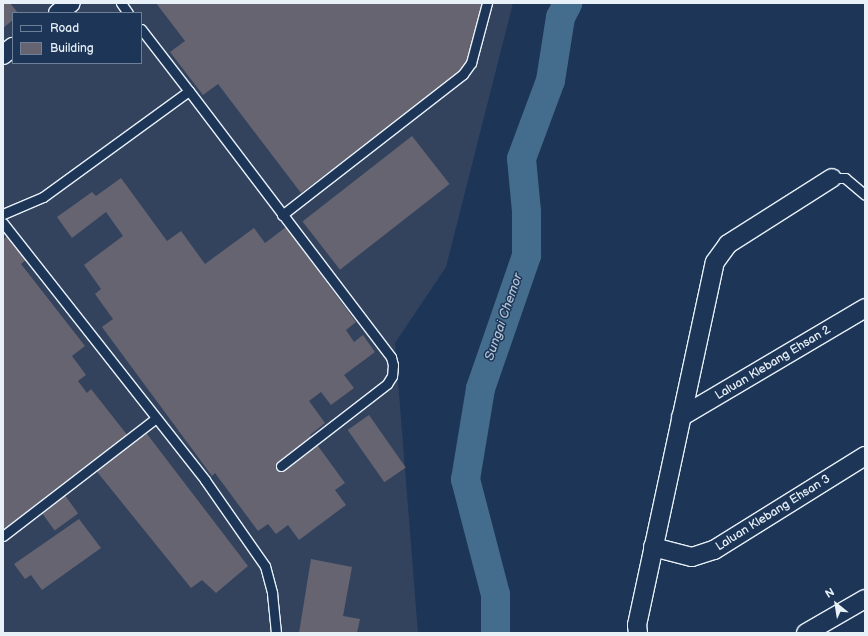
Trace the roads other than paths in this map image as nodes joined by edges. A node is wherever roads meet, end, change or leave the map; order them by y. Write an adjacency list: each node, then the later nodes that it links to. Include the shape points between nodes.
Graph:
1 (487, 3): 9 (lane, via 472,63 463,74)
2 (142, 30): 5 (lane)
3 (12, 49): 4 (street)
4 (3, 55)
5 (189, 91): 8 (lane, via 44,197); 9 (lane)
6 (832, 178): 7 (lane, via 846,178); 12 (street, via 728,244 715,262)
7 (865, 195)
8 (3, 214)
9 (282, 215): 15 (lane, via 391,357 394,365 387,384)
10 (3, 223): 13 (lane)
11 (865, 308): 12 (street, Laluan Klebang Ehsan 2)
12 (681, 417): 17 (street)
13 (156, 418): 16 (lane); 19 (lane, via 205,480 265,566 272,593)
14 (865, 456): 17 (street, Laluan Klebang Ehsan 3, via 714,550 692,557)
15 (281, 466)
16 (3, 536)
17 (654, 547): 20 (street, via 636,625)
18 (865, 599): 21 (street)
19 (276, 633)
20 (638, 633)
21 (806, 633)

